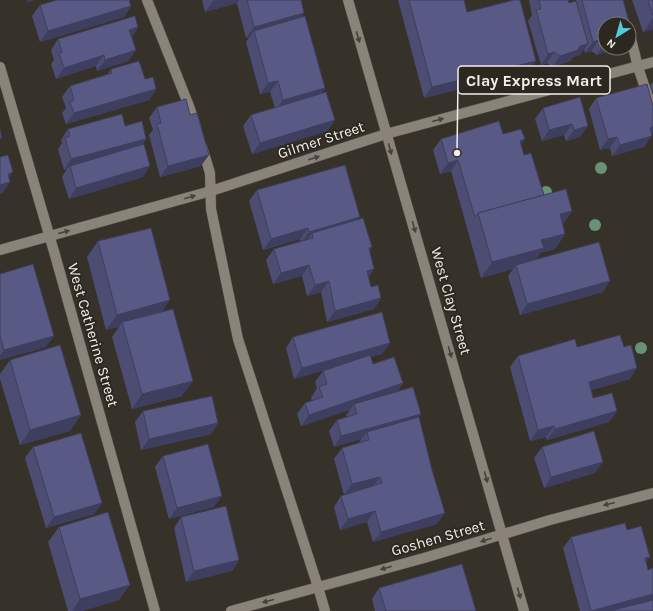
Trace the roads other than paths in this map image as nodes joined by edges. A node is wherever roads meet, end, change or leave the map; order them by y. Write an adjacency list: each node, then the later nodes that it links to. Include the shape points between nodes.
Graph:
1 (147, 0): 9 (street, via 189,106 210,173)
2 (348, 0): 8 (street, West Clay Street, one-way to 8)
3 (635, 56): 6 (street)
4 (653, 62): 6 (street, Gilmer Street)
5 (0, 67): 10 (street, West Catherine Street)
6 (638, 67): 7 (street); 8 (street, Gilmer Street, one-way to 6)
7 (653, 112)
8 (386, 134): 9 (street, Gilmer Street, one-way to 8); 13 (street, West Clay Street, one-way to 13)
9 (211, 191): 10 (street, Gilmer Street, one-way to 9); 14 (street, via 211,209 238,339)
10 (49, 236): 11 (street, Gilmer Street); 15 (street, West Catherine Street)
11 (0, 250)
12 (653, 493): 13 (street, Goshen Street, one-way to 13)
13 (502, 534): 14 (street, Goshen Street, one-way to 14); 18 (street, West Clay Street, one-way to 18)
14 (318, 587): 16 (street, Goshen Street, one-way to 16); 17 (street)
15 (155, 611)
16 (231, 611)
17 (325, 611)
18 (524, 611)

